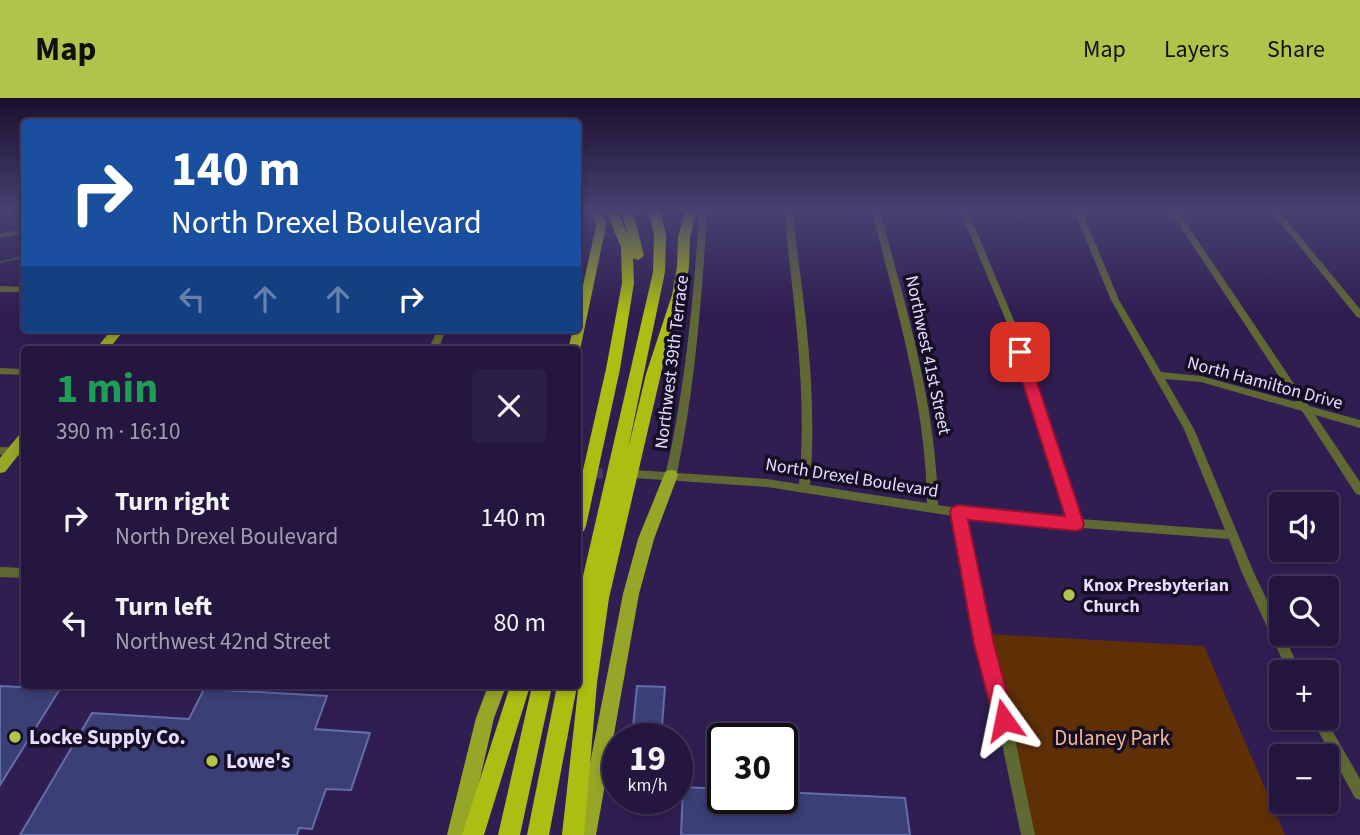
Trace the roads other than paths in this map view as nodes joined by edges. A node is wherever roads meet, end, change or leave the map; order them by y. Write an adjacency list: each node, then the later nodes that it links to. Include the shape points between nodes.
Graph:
1 (596, 245): 15 (main road)
2 (625, 245): 18 (highway, via 629,270)
3 (637, 245): 18 (highway, via 638,275)
4 (660, 245): 25 (highway, via 659,272)
5 (683, 245): 17 (highway, via 680,285)
6 (702, 245): 28 (street, Northwest 39th Terrace, via 681,429)
7 (792, 245): 29 (street, via 809,391)
8 (884, 245): 31 (street, Northwest 41st Street, via 926,416)
9 (978, 245): 34 (street, via 1011,323)
10 (1092, 245): 21 (street, via 1115,300)
11 (1197, 245): 22 (street)
12 (1303, 245): 16 (street)
13 (0, 289): 14 (street)
14 (21, 290)
15 (581, 312)
16 (1360, 315)
17 (656, 366): 25 (highway); 50 (highway, via 601,593)
18 (613, 369): 33 (highway)
19 (0, 371): 20 (street)
20 (21, 372)
21 (1161, 375): 22 (street, North Hamilton Drive, via 1201,379); 35 (street, via 1193,436)
22 (1305, 408): 23 (street, North Hamilton Drive); 30 (street)
23 (1360, 424)
24 (13, 451): 26 (main road)
25 (615, 466): 38 (highway)
26 (0, 468)
27 (634, 474): 28 (street, North Drexel Boulevard)
28 (671, 475): 29 (street, North Drexel Boulevard); 51 (main road, via 631,594)
29 (804, 488): 31 (street, North Drexel Boulevard)
30 (1360, 491)
31 (933, 509): 32 (street, North Drexel Boulevard)
32 (958, 512): 34 (street, North Drexel Boulevard); 52 (street)
33 (581, 513)
34 (1076, 524): 35 (street, North Drexel Boulevard)
35 (1233, 535): 39 (street)
36 (0, 572): 37 (street)
37 (21, 573)
38 (581, 623)
39 (1289, 660)
40 (496, 689): 46 (main road)
41 (519, 689): 47 (highway)
42 (541, 689): 48 (highway)
43 (566, 689): 49 (highway)
44 (1325, 730): 45 (street)
45 (1360, 793)
46 (457, 835)
47 (473, 835)
48 (509, 835)
49 (538, 835)
50 (573, 835)
51 (586, 835)
52 (1028, 835)

